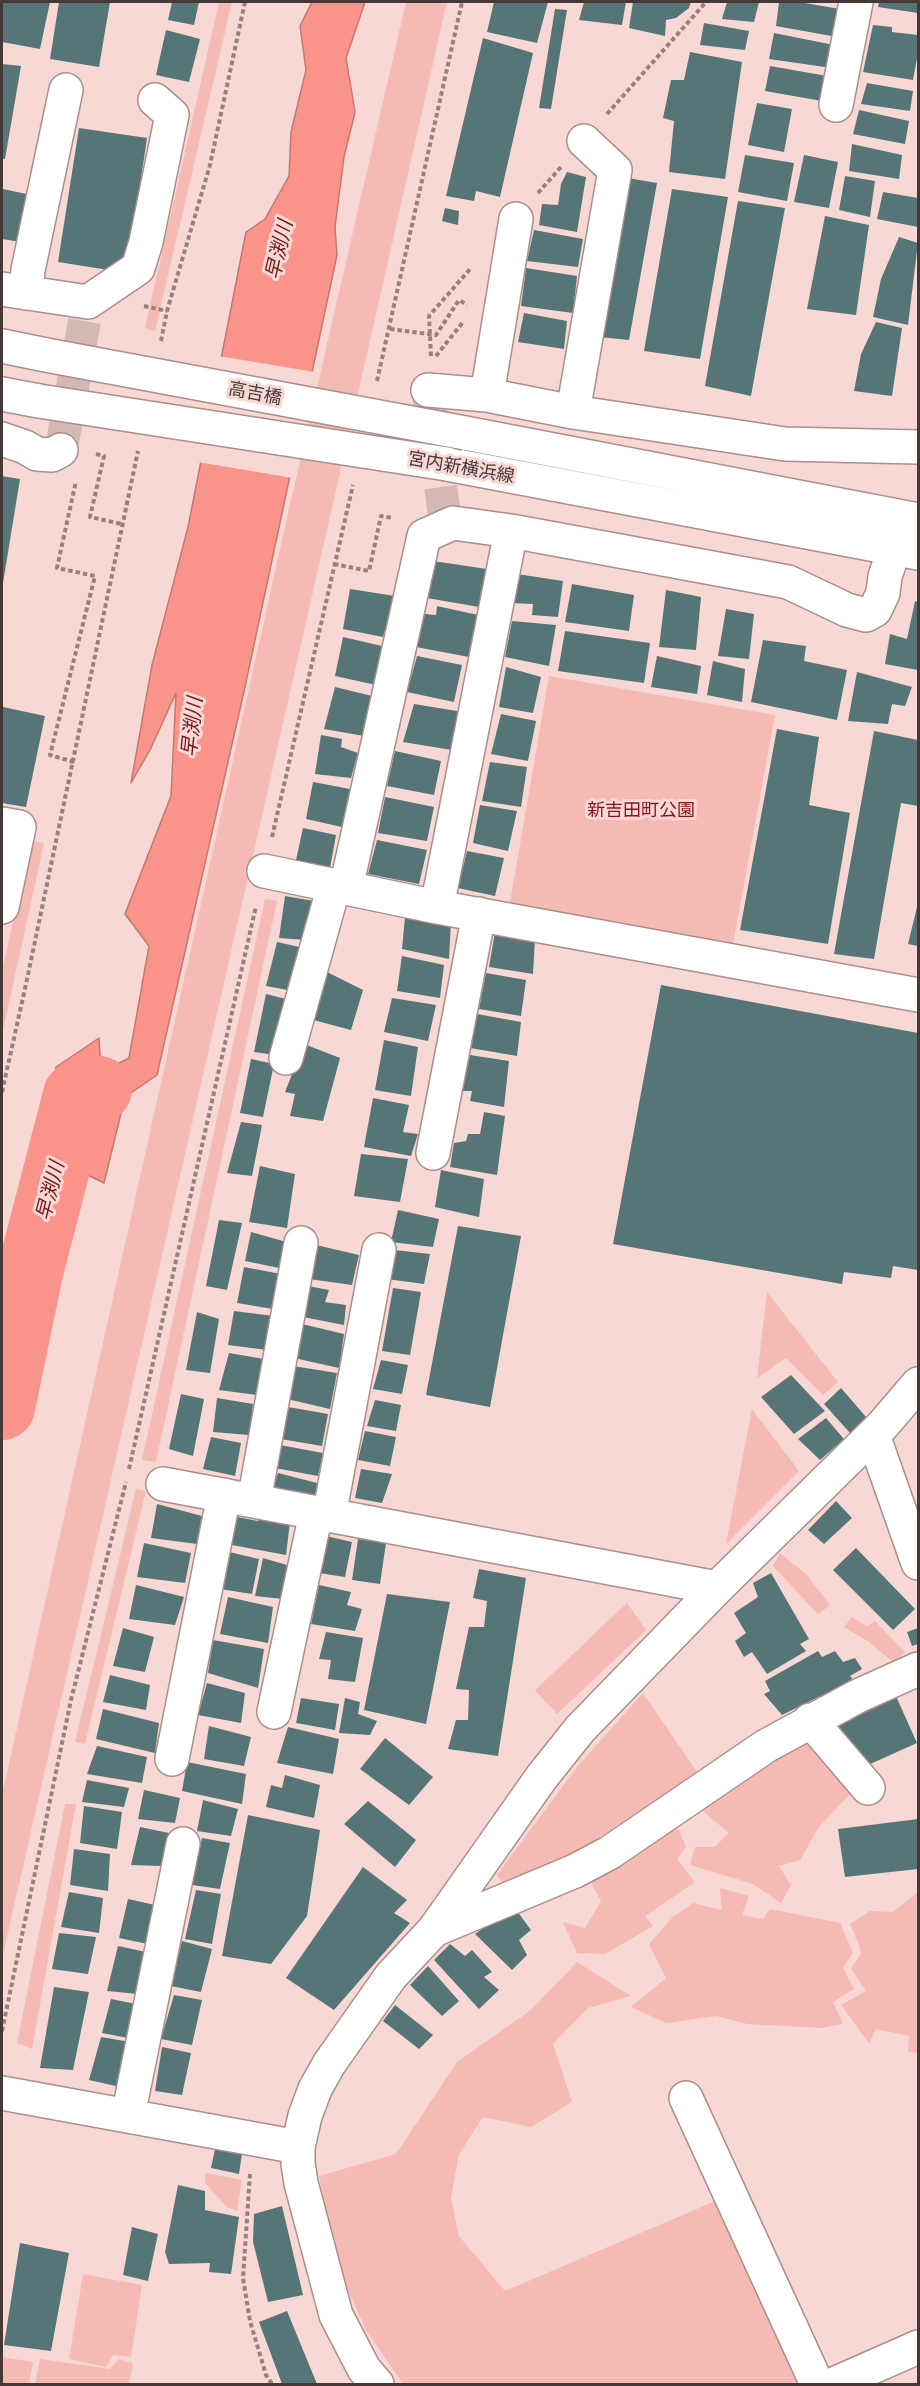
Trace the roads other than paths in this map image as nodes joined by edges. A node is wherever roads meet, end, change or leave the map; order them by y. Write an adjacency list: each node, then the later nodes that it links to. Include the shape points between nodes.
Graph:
1 (856, 2): 4 (street)
2 (66, 90): 7 (street, via 28,270)
3 (155, 100): 7 (street, via 172,115 138,268 88,302)
4 (836, 105)
5 (584, 141): 12 (street, via 615,170)
6 (516, 219): 11 (street)
7 (14, 291)
8 (2, 346): 13 (street, 高吉橋, bridge)
9 (428, 390): 11 (street)
10 (2, 394): 19 (street, 宮内新横浜線, bridge, via 447,464)
11 (487, 395): 12 (street)
12 (573, 412): 15 (street, via 785,444)
13 (465, 433): 17 (street, 宮内新横浜線)
14 (2, 439): 16 (street, via 37,454)
15 (918, 447)
16 (70, 461)
17 (918, 520)
18 (511, 531): 19 (street, via 788,582 866,615 876,610 885,576); 22 (street, via 440,524); 23 (street)
19 (907, 550)
20 (10, 825): 24 (street)
21 (264, 871): 22 (street)
22 (340, 887): 23 (street); 27 (street)
23 (437, 906): 25 (street)
24 (2, 907)
25 (479, 914): 26 (street); 28 (street)
26 (918, 995)
27 (286, 1058)
28 (433, 1153)
29 (301, 1243): 34 (street)
30 (379, 1250): 35 (street)
31 (918, 1384): 32 (street)
32 (873, 1435): 36 (street); 37 (street)
33 (163, 1484): 34 (street)
34 (239, 1498): 35 (street); 41 (street)
35 (322, 1515): 37 (street); 39 (street)
36 (918, 1563)
37 (717, 1588): 44 (street, via 580,1729)
38 (918, 1669): 40 (street)
39 (274, 1712)
40 (810, 1720): 42 (street); 44 (street, via 712,1780 609,1853)
41 (171, 1759)
42 (868, 1788)
43 (183, 1844): 47 (street)
44 (434, 1930): 48 (street, via 391,1976 329,2064 308,2107)
45 (2, 2093): 47 (street)
46 (686, 2098): 51 (street)
47 (128, 2116): 48 (street)
48 (298, 2147): 50 (street, via 301,2183 336,2315 364,2369)
49 (918, 2347): 52 (street)
50 (377, 2385)
51 (817, 2385)
52 (834, 2385)

